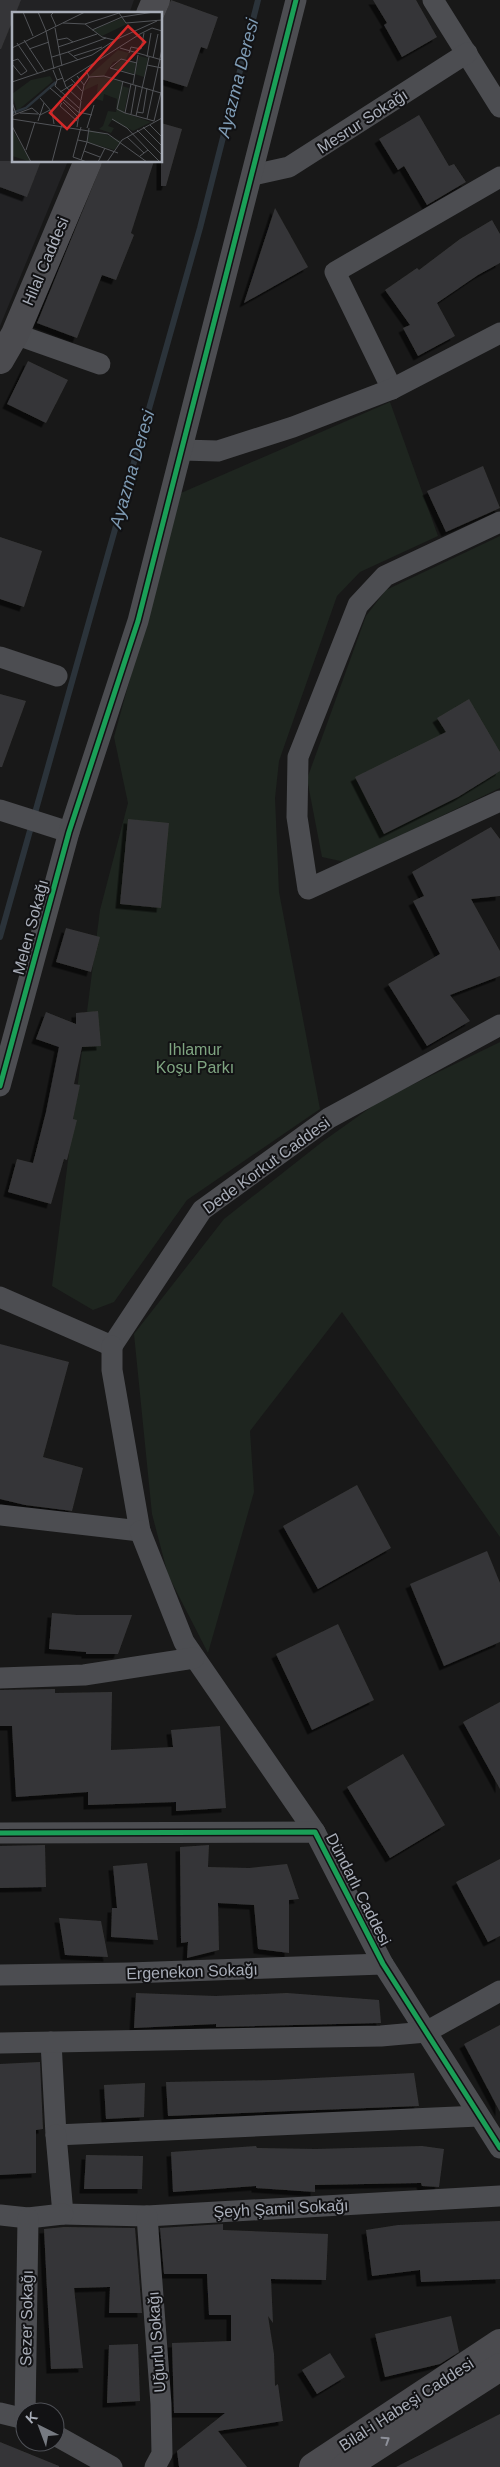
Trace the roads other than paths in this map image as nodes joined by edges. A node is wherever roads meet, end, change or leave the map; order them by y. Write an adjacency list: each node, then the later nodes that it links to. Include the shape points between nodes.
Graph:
1 (156, 0): 4 (street)
2 (296, 0): 8 (street, Melen Sokağı)
3 (433, 0): 5 (street)
4 (151, 12)
5 (466, 54): 6 (street); 8 (street, Mesrur Sokağı, via 289,167)
6 (500, 107)
7 (88, 162): 11 (street, Hilal Caddesi)
8 (252, 175): 15 (street, Melen Sokağı)
9 (500, 177): 14 (street, via 335,272)
10 (500, 333): 14 (street)
11 (15, 334): 12 (street, Hilal Caddesi); 13 (street)
12 (0, 360)
13 (100, 364)
14 (392, 389): 15 (street, via 293,427 218,451)
15 (182, 450): 21 (street, Melen Sokağı, via 138,621)
16 (500, 522): 19 (street, via 385,576 358,605 298,756 297,817 308,889)
17 (0, 657): 18 (street)
18 (57, 676)
19 (500, 801)
20 (9, 813): 21 (street)
21 (69, 832): 23 (street, Melen Sokağı)
22 (500, 1025): 25 (street, Dede Korkut Caddesi, via 329,1118 202,1210)
23 (0, 1086)
24 (0, 1297): 25 (street)
25 (112, 1346): 27 (street, Dündarlı Caddesi, via 112,1370)
26 (0, 1514): 27 (street)
27 (140, 1531): 28 (street, Dündarlı Caddesi, via 184,1642)
28 (194, 1658): 29 (street, via 84,1675); 30 (street, Dündarlı Caddesi)
29 (0, 1678)
30 (315, 1832): 31 (street, Dündarlı Caddesi); 32 (street, Dündarlı Caddesi)
31 (0, 1833)
32 (383, 1964): 33 (street, Ergenekon Sokağı); 35 (street, Dündarlı Caddesi)
33 (0, 1975)
34 (500, 1991): 35 (street)
35 (426, 2032): 36 (street, via 381,2036); 38 (street, Dündarlı Caddesi)
36 (51, 2042): 37 (street); 39 (street)
37 (0, 2043)
38 (478, 2116): 39 (street); 40 (street, Dündarlı Caddesi)
39 (56, 2136): 43 (street)
40 (500, 2148)
41 (500, 2196): 44 (street, Şeyh Şamil Sokağı)
42 (0, 2214): 45 (street, Şeyh Şamil Sokağı)
43 (63, 2214): 44 (street, Şeyh Şamil Sokağı); 45 (street, Şeyh Şamil Sokağı)
44 (147, 2216): 54 (street, Uğurlu Sokağı, via 161,2404 162,2454)
45 (28, 2218): 48 (street, Sezer Sokağı)
46 (500, 2343): 52 (street, Bilal-i Habeşi Caddesi)
47 (500, 2367): 52 (street, Bilal-i Habeşi Caddesi, one-way to 47)
48 (25, 2402)
49 (0, 2413): 50 (street)
50 (15, 2417)
51 (65, 2441): 53 (street)
52 (341, 2462): 55 (street, Bilal-i Habeşi Caddesi)
53 (112, 2467)
54 (155, 2467)
55 (313, 2467)

